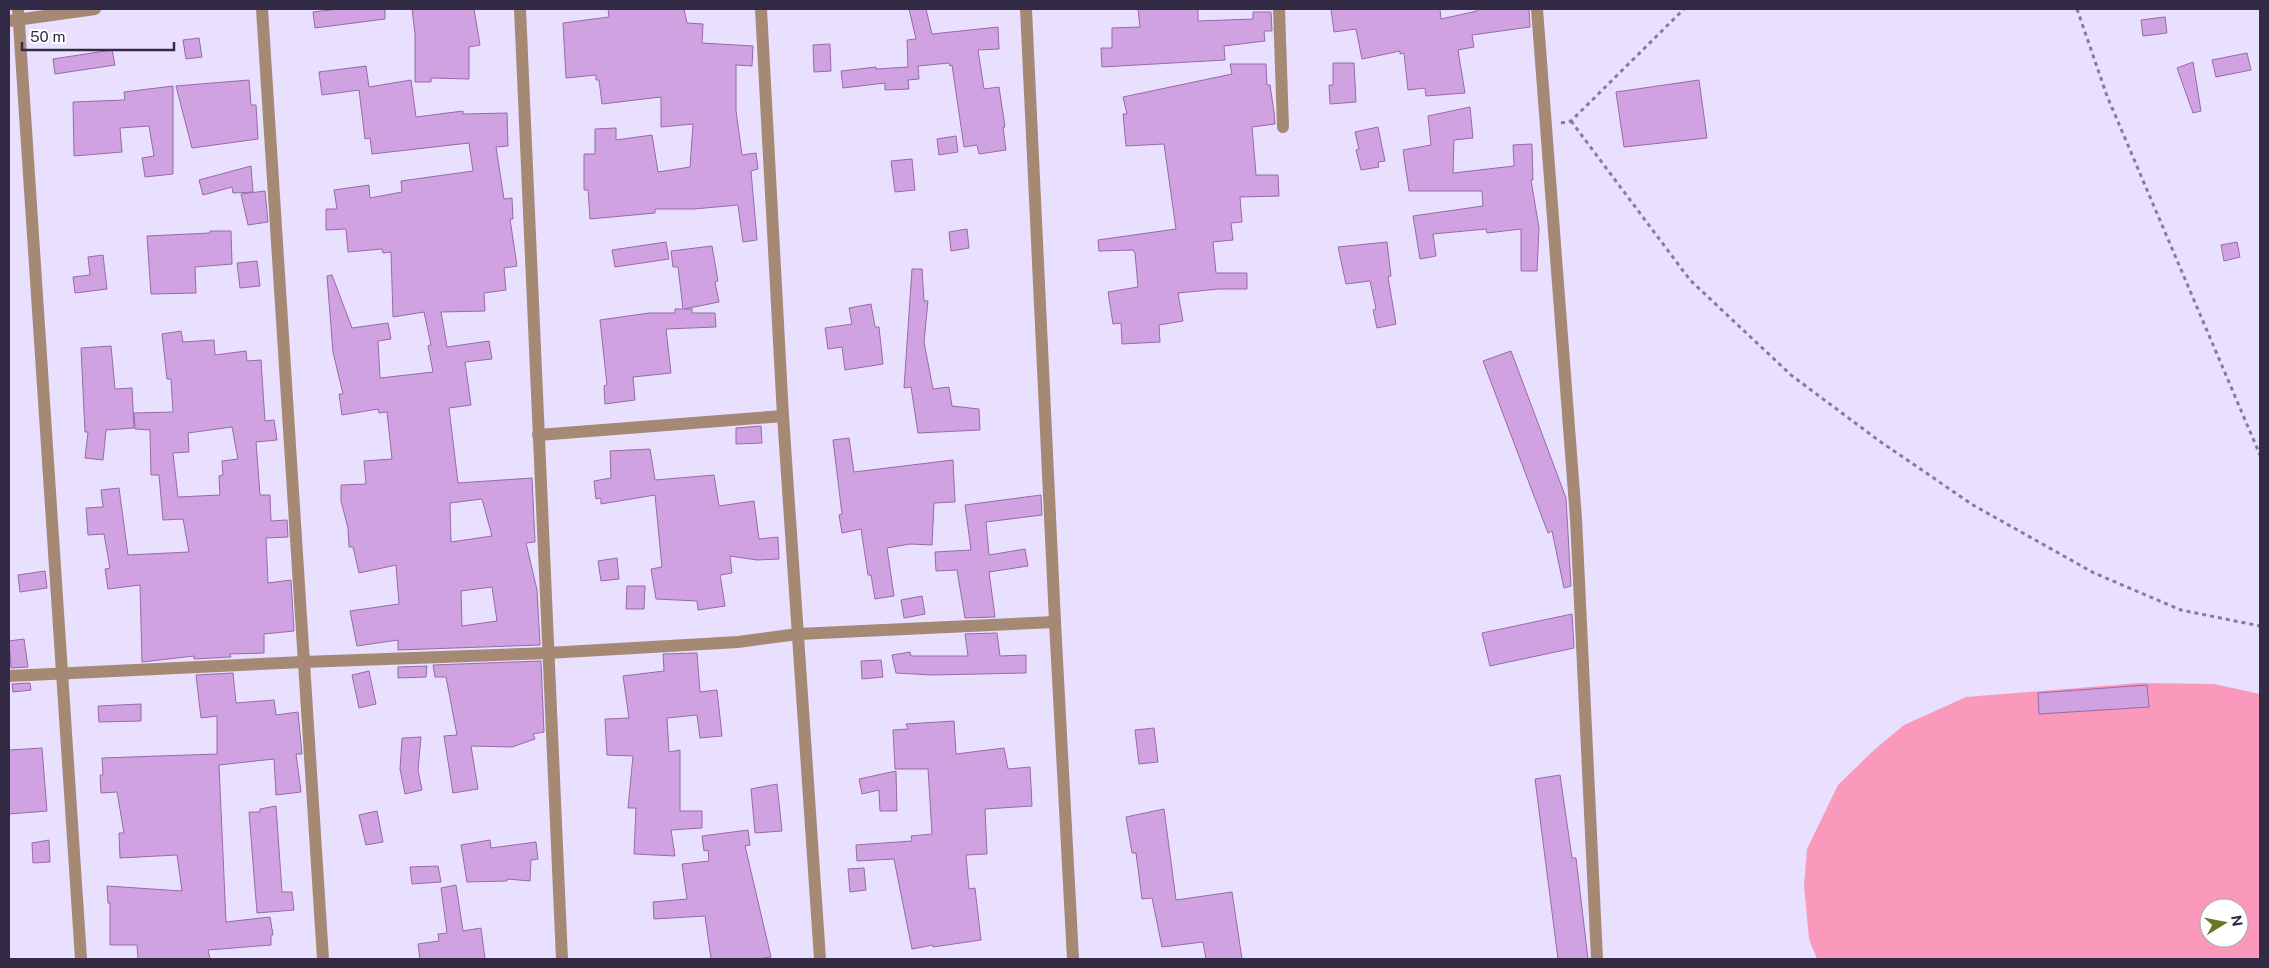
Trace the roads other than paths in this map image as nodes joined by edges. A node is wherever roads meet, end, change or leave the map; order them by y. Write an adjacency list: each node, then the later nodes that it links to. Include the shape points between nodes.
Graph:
1 (94, 9): 8 (street)
2 (262, 9): 15 (street)
3 (520, 9): 11 (street)
4 (761, 9): 10 (street)
5 (1026, 9): 12 (street)
6 (1279, 9): 9 (street)
7 (1537, 9): 23 (street, via 1576,519)
8 (15, 16): 16 (street)
9 (1283, 127)
10 (783, 416): 11 (street); 13 (street)
11 (538, 435): 14 (street)
12 (1055, 622): 13 (street); 22 (street)
13 (798, 634): 14 (street, via 738,642); 21 (street)
14 (548, 653): 15 (street); 20 (street)
15 (304, 662): 16 (street); 19 (street)
16 (63, 675): 17 (street); 18 (street)
17 (9, 676)
18 (81, 959)
19 (322, 959)
20 (562, 959)
21 (820, 959)
22 (1073, 959)
23 (1597, 959)

